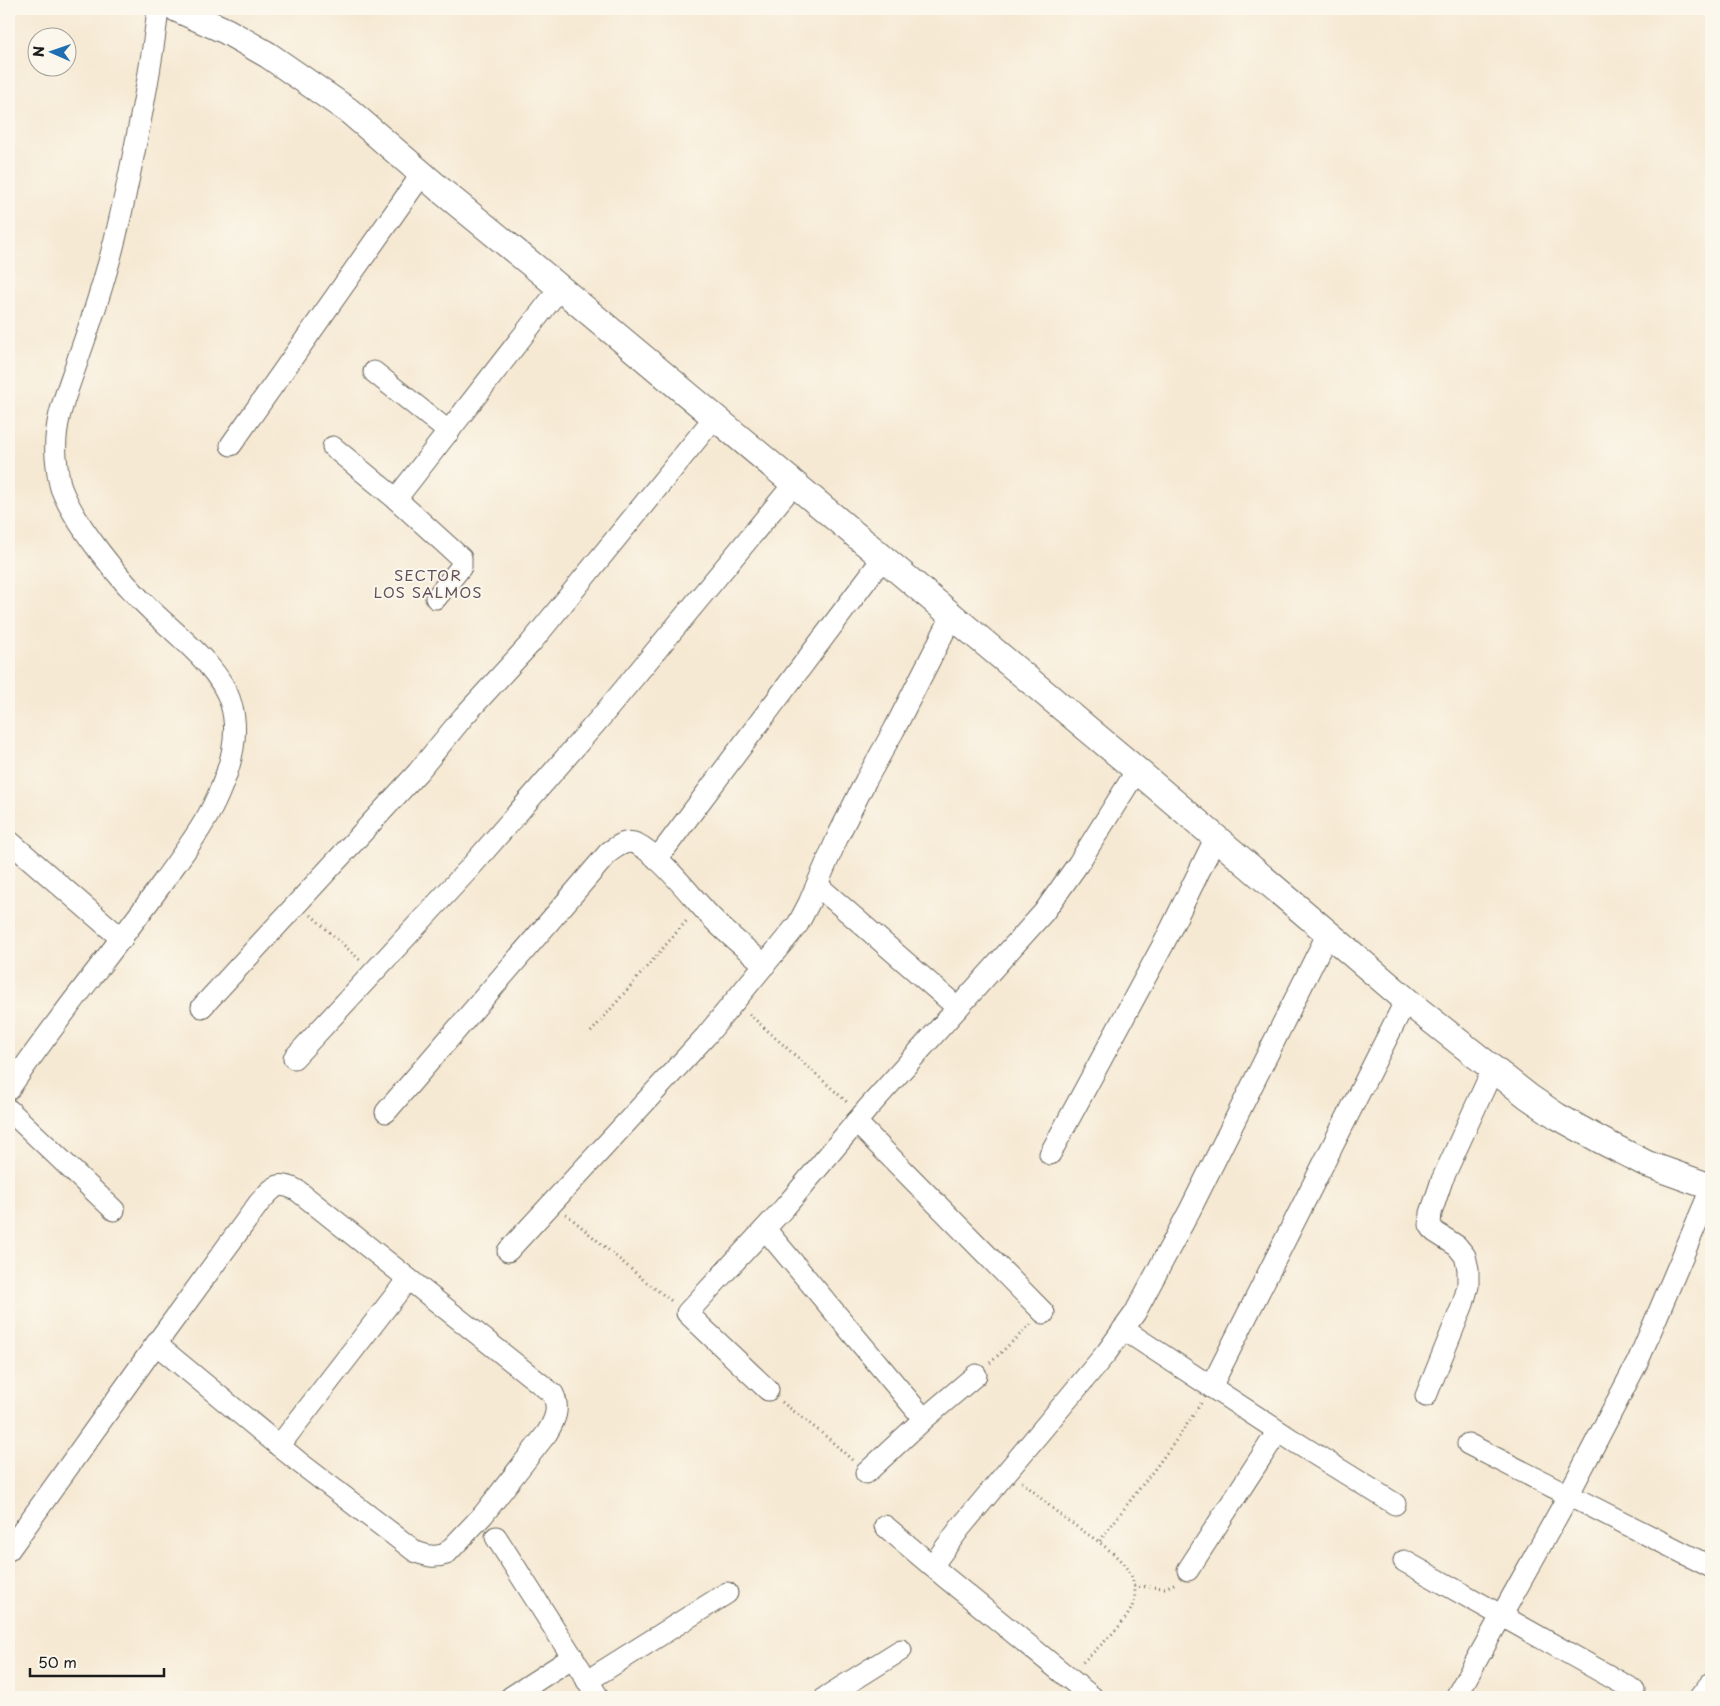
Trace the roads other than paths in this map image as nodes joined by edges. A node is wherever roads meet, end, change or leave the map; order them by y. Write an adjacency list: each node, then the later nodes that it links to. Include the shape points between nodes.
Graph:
1 (158, 9): 21 (street, via 146,94 120,218 100,292 63,400 56,453 62,488 73,512 96,546 142,601 215,674 231,703 234,731 230,762 208,815)
2 (177, 9): 3 (street, via 226,31 296,73 349,112)
3 (422, 174): 4 (street); 8 (street)
4 (560, 288): 6 (street); 7 (street)
5 (374, 372): 7 (street)
6 (714, 418): 10 (street); 24 (street, via 530,644 418,772)
7 (449, 432): 11 (street)
8 (231, 445)
9 (333, 447): 11 (street)
10 (794, 484): 12 (street); 26 (street, via 601,717 468,870)
11 (396, 499): 13 (street, via 460,558 461,568)
12 (883, 558): 14 (street); 18 (street)
13 (436, 598)
14 (952, 616): 15 (street); 19 (street, via 866,780)
15 (1137, 770): 16 (street); 25 (street, via 1044,912)
16 (1215, 839): 20 (street); 32 (street, via 1164,943)
17 (9, 841): 21 (street)
18 (657, 859): 22 (street, via 715,921); 30 (street, via 628,842 609,852)
19 (817, 885): 22 (street, via 798,924); 25 (street)
20 (1328, 933): 23 (street); 39 (street, via 1166,1257)
21 (122, 938): 28 (street)
22 (765, 964): 36 (street, via 706,1036)
23 (1406, 1000): 27 (street); 42 (street)
24 (202, 1007)
25 (958, 1008): 31 (street)
26 (294, 1058)
27 (1493, 1069): 33 (street, via 1558,1116 1600,1140 1647,1164); 44 (street, via 1442,1180 1431,1213 1430,1225 1465,1256 1468,1286)
28 (9, 1089)
29 (9, 1110): 34 (street)
30 (386, 1112)
31 (859, 1119): 35 (street); 38 (street)
32 (1050, 1154)
33 (1711, 1188): 50 (street, via 1638,1360)
34 (114, 1210)
35 (765, 1229): 43 (street, via 687,1314); 45 (street)
36 (508, 1251)
37 (408, 1279): 40 (street, via 298,1191 288,1185 280,1185 273,1187 259,1203); 48 (street); 48 (street, via 553,1394 556,1401 553,1422 547,1433 483,1516 446,1554 428,1557 416,1552)
38 (1044, 1313)
39 (1123, 1329): 42 (street); 56 (street)
40 (156, 1344): 48 (street); 54 (street)
41 (976, 1375): 45 (street)
42 (1211, 1388): 46 (street)
43 (768, 1390)
44 (1426, 1396)
45 (924, 1419): 49 (street)
46 (1278, 1431): 51 (street); 58 (street)
47 (1468, 1444): 50 (street)
48 (279, 1446)
49 (866, 1474)
50 (1568, 1495): 57 (street); 60 (street)
51 (1395, 1504)
52 (885, 1526): 56 (street)
53 (496, 1537): 62 (street)
54 (9, 1550)
55 (1404, 1561): 60 (street)
56 (932, 1566): 67 (street)
57 (1711, 1567)
58 (1188, 1570)
59 (726, 1593): 63 (street)
60 (1501, 1615): 64 (street); 68 (street)
61 (901, 1650): 66 (street)
62 (573, 1657): 63 (street); 65 (street)
63 (593, 1689)
64 (1634, 1690)
65 (511, 1697)
66 (826, 1697)
67 (1092, 1697)
68 (1456, 1697)

